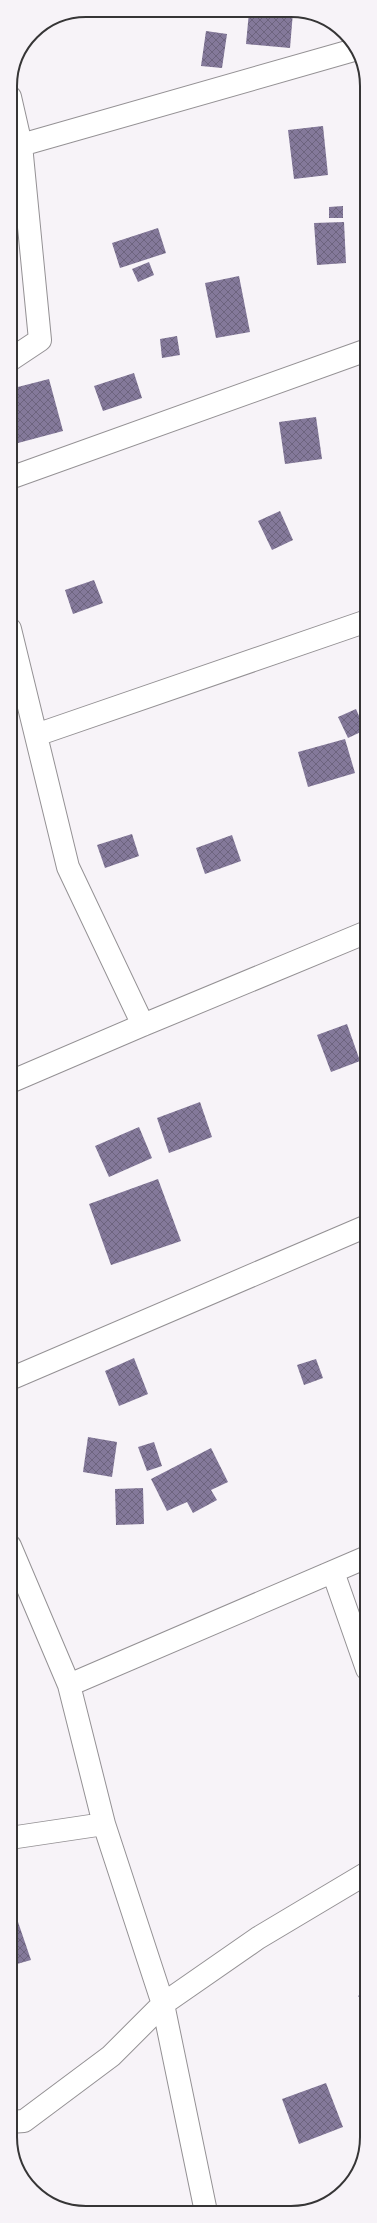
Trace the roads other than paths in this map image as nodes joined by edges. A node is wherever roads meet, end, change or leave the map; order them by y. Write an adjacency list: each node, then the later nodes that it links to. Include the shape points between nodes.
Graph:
1 (350, 51): 3 (street)
2 (17, 127): 3 (street)
3 (21, 145): 5 (street, via 40,340)
4 (360, 353): 6 (street)
5 (17, 355)
6 (17, 475)
7 (360, 623): 9 (street)
8 (17, 657): 9 (street)
9 (36, 735): 11 (street, via 68,867)
10 (360, 935): 11 (street)
11 (143, 1025): 12 (street)
12 (17, 1079)
13 (360, 1229): 14 (street)
14 (17, 1376)
15 (360, 1560): 17 (street)
16 (17, 1563): 19 (street)
17 (333, 1572): 18 (street); 19 (street)
18 (360, 1649)
19 (68, 1685): 20 (street)
20 (104, 1824): 21 (street); 23 (street)
21 (17, 1837)
22 (360, 1877): 23 (street, via 258,1938)
23 (163, 2004): 24 (street, via 111,2056 24,2121); 25 (street)
24 (17, 2122)
25 (205, 2206)

